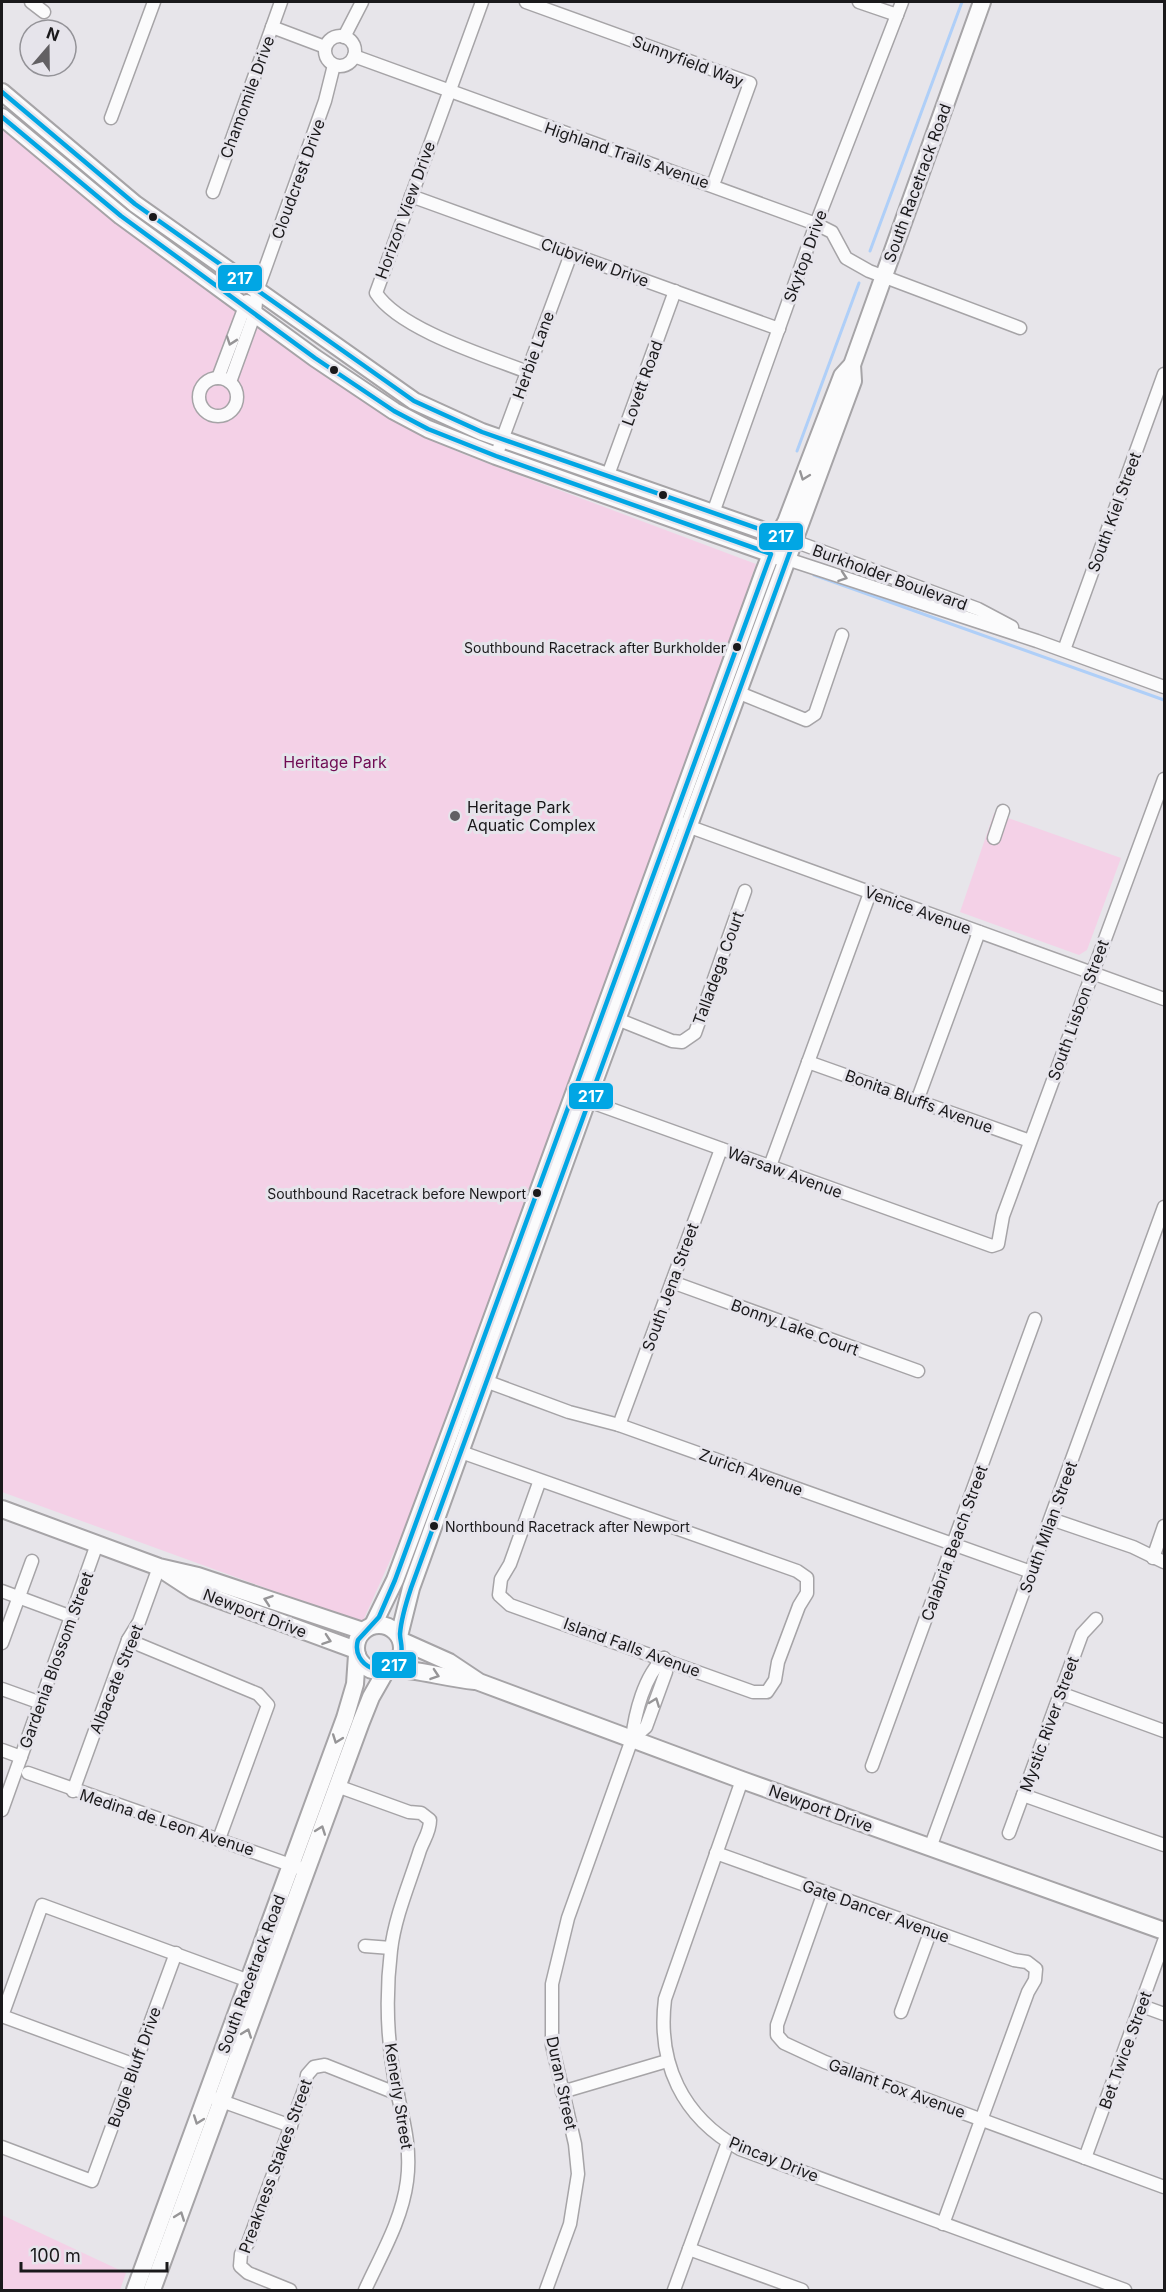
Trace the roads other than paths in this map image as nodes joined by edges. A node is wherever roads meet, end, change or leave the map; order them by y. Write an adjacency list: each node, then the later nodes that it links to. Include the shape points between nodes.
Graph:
1 (31, 2): 10 (street)
2 (154, 2): 20 (street)
3 (281, 2): 12 (street, Chamomile Drive)
4 (362, 2): 13 (street)
5 (482, 2): 18 (street, Horizon View Drive)
6 (526, 2): 21 (street, Sunnyfield Way, via 750,83)
7 (859, 2): 11 (street)
8 (902, 2): 11 (street, Skytop Drive)
9 (982, 2): 26 (main road, South Racetrack Road)
10 (44, 12)
11 (897, 15): 24 (street, Skytop Drive)
12 (272, 27): 14 (street); 22 (street, Chamomile Drive)
13 (344, 37): 14 (street, via 330,40); 15 (street, via 353,44)
14 (325, 47): 16 (street, via 326,58)
15 (354, 56): 16 (street, via 346,65); 18 (street, Highland Trails Avenue)
16 (334, 65): 27 (street, Cloudcrest Drive, via 325,101)
17 (2, 92): 27 (main road, Burkholder Boulevard, via 127,198)
18 (448, 92): 21 (street, Highland Trails Avenue); 23 (street, Horizon View Drive)
19 (2, 117): 29 (main road, Burkholder Boulevard, via 91,193)
20 (111, 118)
21 (712, 185): 24 (street, Highland Trails Avenue)
22 (213, 192)
23 (411, 196): 25 (street, Clubview Drive); 32 (street, Horizon View Drive, via 376,293 382,302 452,343)
24 (816, 224): 26 (street, Highland Trails Avenue, via 832,232 846,258); 31 (street, Skytop Drive)
25 (571, 254): 28 (street, Clubview Drive); 32 (street, Herbie Lane)
26 (884, 277): 30 (street, Highland Trails Avenue); 39 (main road, South Racetrack Road, via 786,522)
27 (257, 291): 29 (street, Cloudcrest Drive); 35 (main road, Burkholder Boulevard, via 414,401)
28 (675, 291): 31 (street, Clubview Drive); 37 (street, Lovett Road)
29 (249, 309): 34 (street, Cloudcrest Drive); 36 (main road, Burkholder Boulevard, via 394,411)
30 (1020, 328)
31 (779, 329): 38 (street, Skytop Drive)
32 (525, 371): 35 (street, Herbie Lane)
33 (1164, 374): 44 (street, South Kiel Street)
34 (224, 380)
35 (502, 439): 36 (street, Herbie Lane); 37 (main road, Burkholder Boulevard)
36 (496, 456): 40 (main road, Burkholder Boulevard)
37 (608, 475): 38 (main road, Burkholder Boulevard)
38 (713, 513): 39 (main road, Burkholder Boulevard)
39 (786, 538): 40 (main road, South Racetrack Road); 41 (main road, South Racetrack Road); 43 (street, Burkholder Boulevard, via 978,609)
40 (771, 554): 41 (main road, Burkholder Boulevard); 49 (main road, South Racetrack Road)
41 (787, 559): 43 (street, Burkholder Boulevard, one-way to 43); 46 (main road, South Racetrack Road)
42 (842, 635): 46 (street, via 815,714 806,720)
43 (1037, 641): 44 (street, Burkholder Boulevard)
44 (1064, 650): 45 (street, Burkholder Boulevard)
45 (1164, 687)
46 (737, 692): 49 (main road, South Racetrack Road)
47 (1164, 779): 54 (street, South Lisbon Street)
48 (1003, 811): 50 (street)
49 (680, 824): 52 (street, Venice Avenue); 56 (main road, South Racetrack Road); 58 (main road, South Racetrack Road)
50 (994, 838)
51 (745, 891): 56 (street, Talladega Court, via 694,1033 682,1042 672,1041)
52 (870, 893): 53 (street, Venice Avenue); 57 (street)
53 (979, 932): 54 (street, Venice Avenue); 59 (street)
54 (1091, 973): 55 (street, Venice Avenue); 60 (street, South Lisbon Street)
55 (1164, 999)
56 (616, 1019): 58 (main road, South Racetrack Road)
57 (808, 1062): 59 (street, Bonita Bluffs Avenue); 62 (street)
58 (580, 1098): 61 (street, Warsaw Avenue); 68 (main road, South Racetrack Road); 69 (main road, South Racetrack Road)
59 (917, 1101): 60 (street, Bonita Bluffs Avenue)
60 (1030, 1141): 64 (street, South Lisbon Street, via 1003,1216)
61 (720, 1149): 62 (street, Warsaw Avenue); 65 (street, South Jena Street)
62 (770, 1167): 64 (street, Warsaw Avenue, via 992,1246)
63 (1164, 1207): 74 (street, South Milan Street)
64 (998, 1244)
65 (672, 1282): 67 (street, Bonny Lake Court); 70 (street, South Jena Street)
66 (1035, 1319): 77 (street, Calabria Beach Street)
67 (918, 1371)
68 (471, 1376): 69 (street, Zurich Avenue); 86 (main road, South Racetrack Road, via 395,1580)
69 (487, 1381): 70 (street, Zurich Avenue, via 570,1412); 71 (main road, South Racetrack Road)
70 (619, 1425): 77 (street, Zurich Avenue)
71 (460, 1452): 72 (street); 87 (main road, South Racetrack Road, via 411,1588)
72 (540, 1480): 91 (street, Island Falls Avenue, via 501,1579 499,1595 510,1605); 91 (street, Island Falls Avenue, via 797,1571 807,1578 807,1593 782,1651 776,1680 767,1692 753,1692)
73 (2, 1509): 76 (main road, Newport Drive)
74 (1051, 1518): 78 (street); 81 (street, South Milan Street)
75 (1164, 1527): 78 (street)
76 (97, 1544): 80 (main road, Newport Drive); 84 (street, Gardenia Blossom Street)
77 (953, 1545): 81 (street, Zurich Avenue); 101 (street, Calabria Beach Street)
78 (1159, 1560)
79 (32, 1561): 83 (street)
80 (159, 1567): 86 (main road, Newport Drive, one-way to 80); 88 (street, Albacate Street); 90 (main road, Newport Drive, one-way to 90, via 194,1590)
81 (1031, 1572): 111 (street, South Milan Street)
82 (2, 1591): 83 (street)
83 (18, 1597): 84 (street); 89 (street)
84 (72, 1617): 96 (street, Gardenia Blossom Street)
85 (1096, 1619): 95 (street, Mystic River Street, via 1082,1634)
86 (368, 1628): 87 (main road, via 387,1626); 90 (main road, via 357,1640)
87 (401, 1639): 92 (main road, via 401,1656); 93 (main road, Newport Drive, via 449,1662)
88 (128, 1640): 105 (street, Albacate Street); 109 (street, via 258,1694 268,1705)
89 (2, 1643)
90 (357, 1653): 92 (main road, via 372,1670); 113 (main road, South Racetrack Road, one-way to 113, via 351,1699)
91 (664, 1658): 98 (street, Duran Street, via 653,1668)
92 (389, 1669): 93 (main road, Newport Drive, one-way to 93, via 421,1670 443,1678); 104 (main road, South Racetrack Road, via 371,1697)
93 (479, 1682): 98 (main road, Newport Drive)
94 (2, 1689): 96 (street)
95 (1060, 1693): 97 (street); 106 (street, Mystic River Street)
96 (41, 1703): 100 (street, Gardenia Blossom Street)
97 (1164, 1731)
98 (632, 1739): 103 (main road, Newport Drive); 128 (street, Duran Street, via 555,1963 550,2022)
99 (2, 1750): 100 (street)
100 (21, 1757): 107 (street, Gardenia Blossom Street)
101 (873, 1766)
102 (28, 1773): 105 (street, Medina de Leon Avenue)
103 (742, 1780): 111 (main road, Newport Drive); 112 (street, Pincay Drive)
104 (337, 1786): 113 (main road, South Racetrack Road, one-way to 104); 119 (street, Kenerly Street, via 421,1813 430,1820 430,1831 422,1843)
105 (73, 1791): 109 (street, Medina de Leon Avenue)
106 (1023, 1795): 108 (street, Mystic River Street); 110 (street)
107 (2, 1810)
108 (1009, 1833)
109 (219, 1839): 113 (street, Medina de Leon Avenue)
110 (1164, 1846)
111 (930, 1848): 116 (main road, Newport Drive)
112 (716, 1853): 114 (street, Gate Dancer Avenue); 126 (street, Pincay Drive, via 665,1999 662,2029)
113 (298, 1867): 121 (main road, South Racetrack Road); 130 (main road, South Racetrack Road, one-way to 113)
114 (824, 1892): 115 (street, Gate Dancer Avenue); 131 (street, Gallant Fox Avenue, via 790,1985 777,2036 825,2062)
115 (931, 1930): 123 (street); 131 (street, Gate Dancer Avenue, via 1027,1962 1036,1969)
116 (1164, 1931)
117 (1164, 1941): 122 (street, Bet Twice Street)
118 (365, 1946): 119 (street)
119 (391, 1948): 129 (street, Kenerly Street, via 389,2023)
120 (176, 1953): 121 (street); 125 (street, via 42,1905); 127 (street, Bugle Bluff Drive)
121 (249, 1981): 130 (main road, South Racetrack Road)
122 (1142, 2006): 124 (street); 135 (street, Bet Twice Street)
123 (901, 2012)
124 (1164, 2014)
125 (2, 2016): 127 (street)
126 (667, 2061): 128 (street); 133 (street, Pincay Drive, via 697,2116)
127 (135, 2065): 134 (street, Bugle Bluff Drive, via 92,2181)
128 (562, 2092): 143 (street, Duran Street, via 575,2144 577,2191 570,2224)
129 (398, 2094): 132 (street, Preakness Stakes Street, via 325,2065 314,2067 307,2075); 142 (street, Kenerly Street, via 408,2141 405,2193 396,2224)
130 (214, 2098): 132 (street); 139 (main road, South Racetrack Road, one-way to 139); 140 (main road, South Racetrack Road, one-way to 130)
131 (981, 2119): 135 (street, Gallant Fox Avenue); 137 (street)
132 (291, 2126): 141 (street, Preakness Stakes Street, via 241,2254 240,2266)
133 (728, 2142): 137 (street, Pincay Drive); 138 (street)
134 (2, 2147)
135 (1085, 2158): 136 (street, Gallant Fox Avenue)
136 (1164, 2187)
137 (943, 2224): 146 (street, Pincay Drive)
138 (689, 2248): 144 (street); 145 (street)
139 (135, 2290)
140 (152, 2290)
141 (290, 2290)
142 (364, 2290)
143 (546, 2290)
144 (674, 2290)
145 (798, 2290)
146 (1125, 2290)

